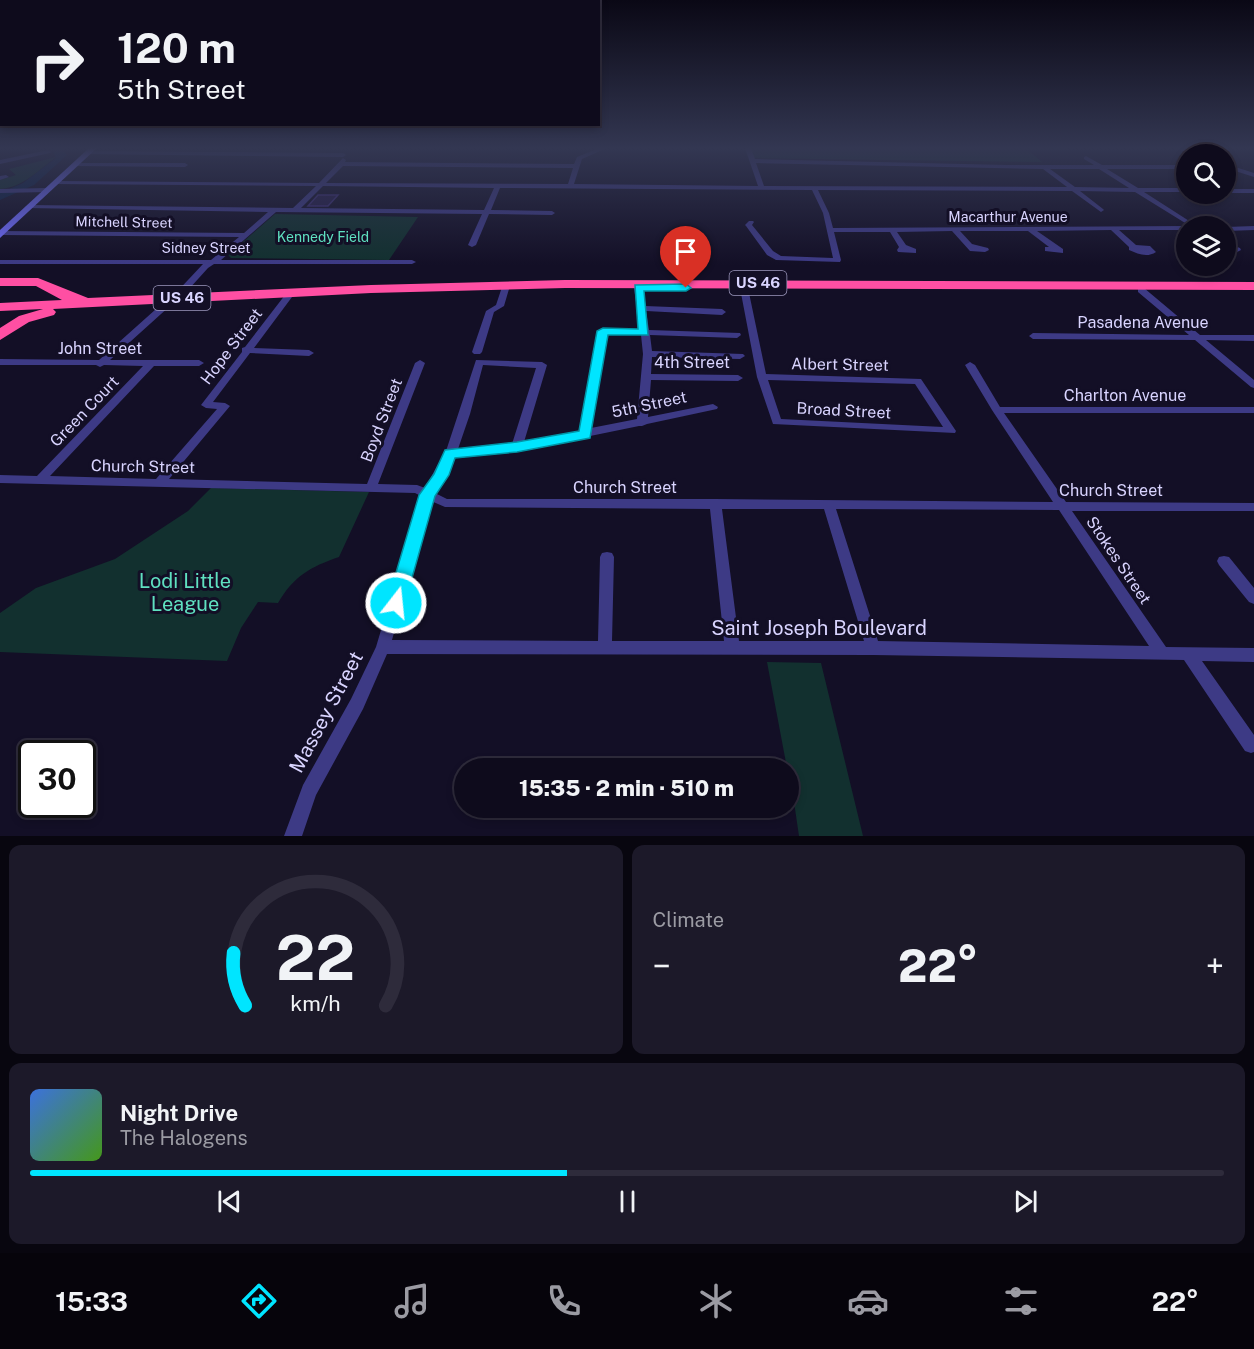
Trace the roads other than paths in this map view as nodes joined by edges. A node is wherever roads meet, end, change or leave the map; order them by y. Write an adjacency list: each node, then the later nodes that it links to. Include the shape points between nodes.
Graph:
1 (51, 187): 10 (street)
2 (318, 187): 19 (street)
3 (498, 187): 21 (street)
4 (668, 187): 7 (street)
5 (1071, 187): 9 (street)
6 (1129, 187): 11 (street)
7 (762, 188): 8 (street)
8 (814, 188): 9 (street); 30 (street)
9 (1074, 189): 11 (street); 17 (street)
10 (47, 190): 13 (street); 16 (street)
11 (1134, 190): 12 (street); 22 (street)
12 (1176, 190)
13 (1, 191)
14 (1236, 191): 15 (street)
15 (1254, 191)
16 (28, 207): 18 (street); 34 (street)
17 (1101, 210)
18 (273, 211): 19 (street); 35 (street)
19 (294, 211): 21 (street)
20 (552, 213): 21 (street)
21 (485, 214): 36 (street)
22 (1177, 216)
23 (751, 222): 30 (street, via 748,225 774,256 792,260 837,260)
24 (1176, 228): 27 (street, Macarthur Avenue)
25 (1254, 228): 29 (street)
26 (1030, 229): 27 (street, Macarthur Avenue); 32 (street, Macarthur Avenue); 40 (street)
27 (1113, 229): 39 (street)
28 (1236, 229): 29 (street)
29 (1244, 229): 33 (street)
30 (830, 230): 31 (street, Macarthur Avenue)
31 (892, 230): 32 (street, Macarthur Avenue); 38 (street)
32 (954, 230): 37 (street)
33 (1254, 233)
34 (1, 234): 35 (street, Mitchell Street)
35 (246, 235): 42 (street)
36 (472, 245)
37 (973, 246)
38 (903, 247)
39 (1134, 247)
40 (1052, 248)
41 (0, 262): 42 (street, Sidney Street)
42 (213, 262): 43 (street, Sidney Street); 52 (street)
43 (412, 262)
44 (0, 284): 53 (highway, via 38,282 68,297); 54 (highway, via 37,286 39,291)
45 (1254, 286): 52 (highway, US 46, via 580,284)
46 (638, 288): 47 (highway, US 46); 48 (highway, US 46); 56 (street)
47 (744, 288): 49 (highway, US 46); 76 (street, Broad Street)
48 (505, 289): 51 (highway, US 46); 65 (street, via 500,306 490,311)
49 (1141, 290): 50 (highway, US 46); 62 (street)
50 (1254, 291)
51 (288, 297): 52 (highway, US 46); 64 (street, Hope Street)
52 (172, 301): 53 (highway, US 46); 55 (highway, US 46); 72 (street)
53 (100, 302): 54 (highway, US 46)
54 (0, 307): 55 (highway, US 46)
55 (68, 308): 59 (highway, via 24,319)
56 (641, 308): 57 (street); 58 (street)
57 (722, 312)
58 (644, 332): 60 (street); 67 (street); 84 (street, via 603,331)
59 (0, 335)
60 (737, 335)
61 (1033, 336): 62 (street, Pasadena Avenue)
62 (1197, 337): 63 (street, Pasadena Avenue); 79 (street)
63 (1254, 338)
64 (245, 351): 66 (street); 89 (street, Hope Street, via 206,405 225,405)
65 (477, 352)
66 (309, 353)
67 (648, 354): 68 (street); 75 (street)
68 (740, 356)
69 (0, 362): 72 (street, John Street)
70 (199, 363): 73 (street, John Street)
71 (420, 363): 90 (street, Boyd Street)
72 (100, 364): 73 (street, John Street)
73 (150, 364): 88 (street, Green Court)
74 (970, 365): 81 (street, Stokes Street)
75 (645, 377): 77 (street, 4th Street); 83 (street)
76 (762, 377): 78 (street, Albert Street); 78 (street, Broad Street, via 777,422 951,431)
77 (738, 378)
78 (918, 381)
79 (1254, 385)
80 (713, 407): 83 (street, 5th Street)
81 (997, 410): 82 (street, Charlton Avenue); 94 (street, Stokes Street)
82 (1254, 410)
83 (642, 423): 84 (street, 5th Street)
84 (585, 434): 85 (street, 5th Street)
85 (517, 447): 86 (street, 5th Street); 86 (street, Massey Street, via 542,365 479,362)
86 (450, 453): 91 (street, Massey Street)
87 (0, 479): 88 (street, Church Street)
88 (40, 480): 89 (street, Church Street)
89 (159, 483): 90 (street, Church Street)
90 (371, 488): 91 (street, Church Street, via 417,489)
91 (427, 495): 92 (street, Church Street, via 445,503); 100 (street, Massey Street)
92 (716, 503): 93 (street, Church Street); 101 (street)
93 (829, 505): 94 (street, Church Street); 102 (street)
94 (1062, 506): 95 (street, Church Street); 103 (street, Stokes Street)
95 (1254, 507)
96 (607, 557): 99 (street)
97 (1224, 561): 98 (street)
98 (1254, 598)
99 (605, 646): 100 (street, Saint Joseph Boulevard); 101 (street, Saint Joseph Boulevard)
100 (383, 647): 107 (street, Massey Street, via 309,791)
101 (732, 648): 102 (street, Saint Joseph Boulevard)
102 (873, 648): 103 (street, Saint Joseph Boulevard)
103 (1162, 653): 104 (street, Saint Joseph Boulevard)
104 (1189, 655): 105 (street, Saint Joseph Boulevard); 106 (street)
105 (1254, 655)
106 (1251, 745)
107 (293, 836)

